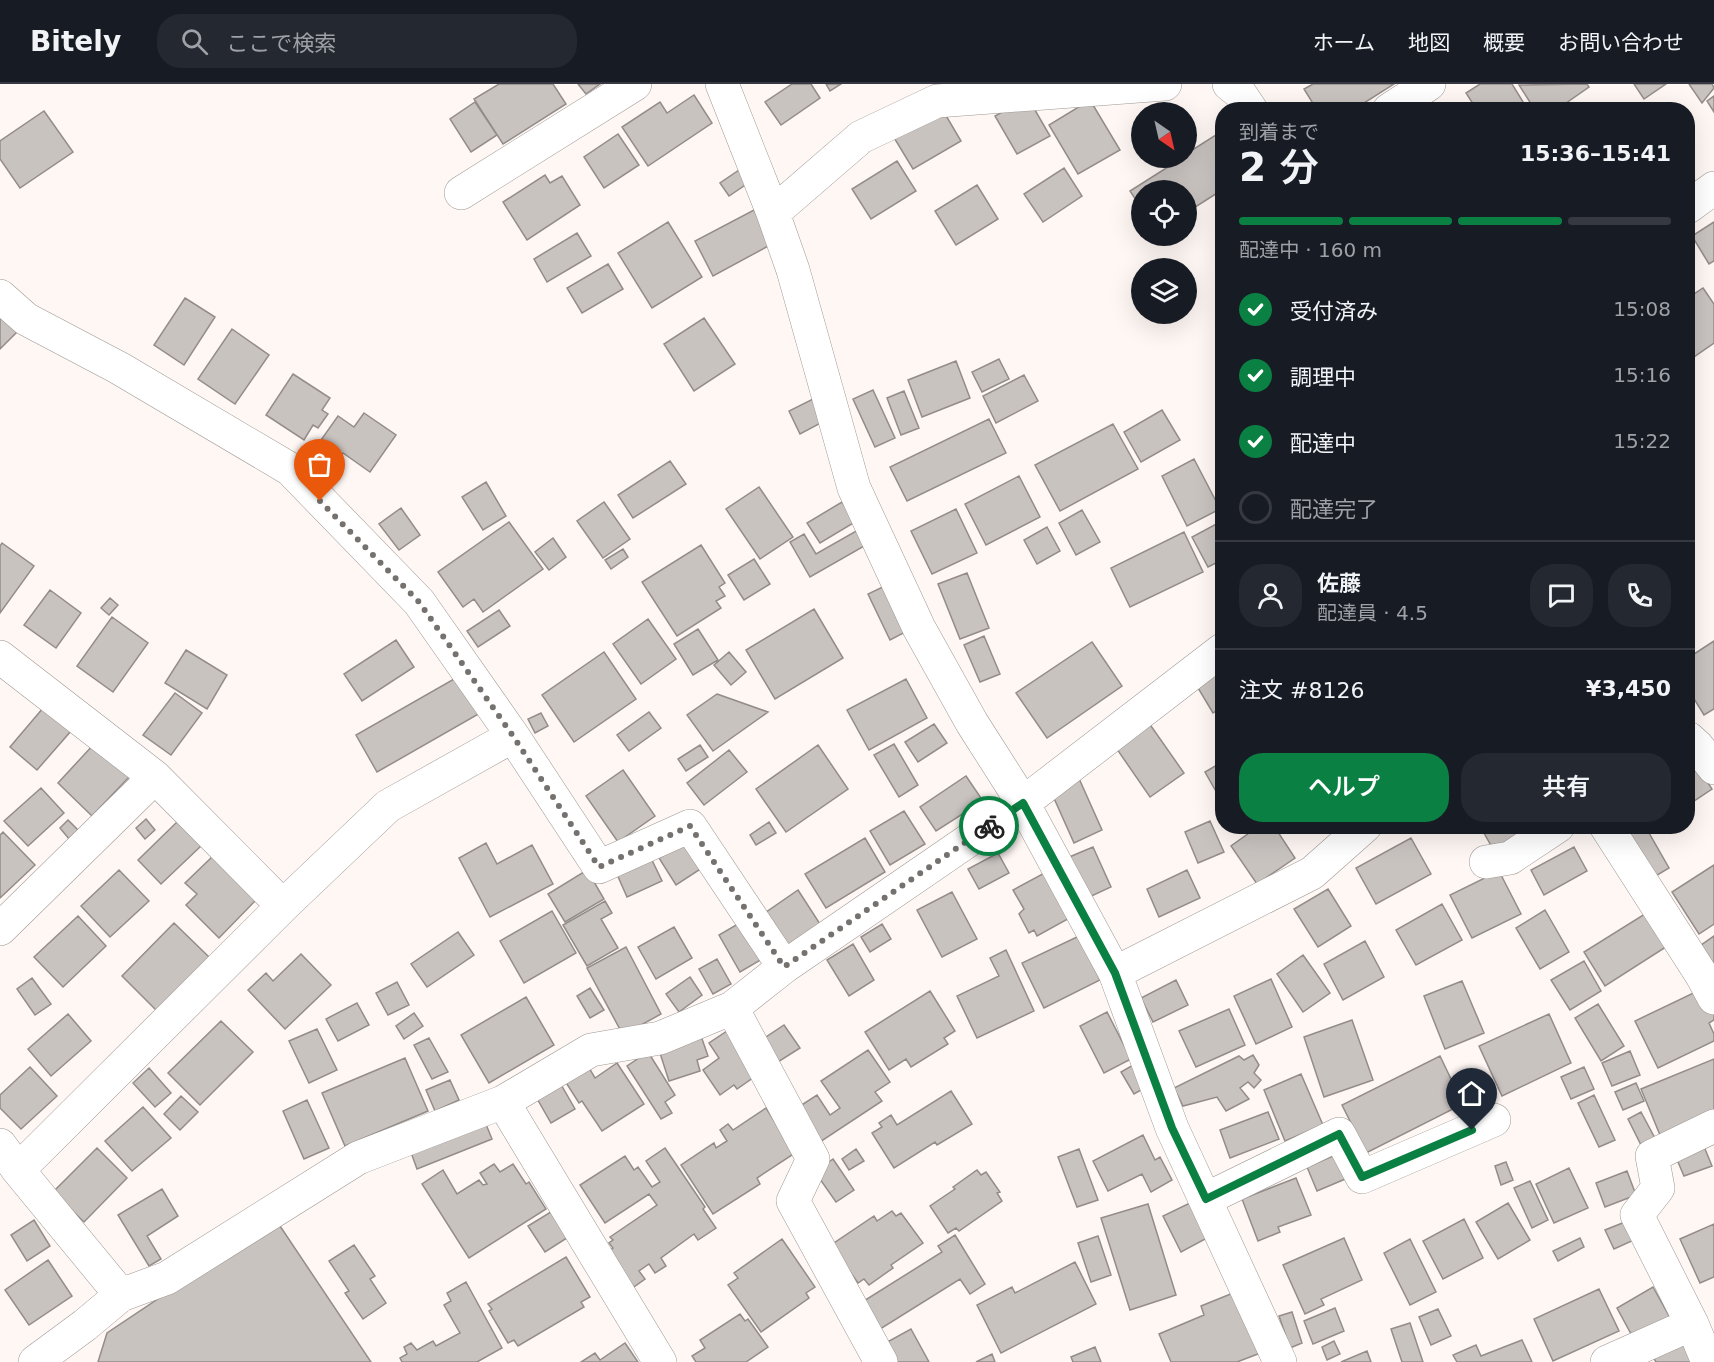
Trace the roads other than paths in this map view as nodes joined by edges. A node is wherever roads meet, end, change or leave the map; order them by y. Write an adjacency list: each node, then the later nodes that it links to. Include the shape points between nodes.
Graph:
1 (635, 84): 9 (street)
2 (722, 84): 11 (street)
3 (1165, 84): 11 (street, via 937,101 861,137)
4 (1229, 84): 6 (street)
5 (1429, 84): 7 (street)
6 (1246, 102)
7 (1401, 102)
8 (1714, 188): 10 (street)
9 (461, 193)
10 (1695, 202)
11 (773, 213): 17 (street, via 793,270 854,488 919,628)
12 (0, 296): 15 (street, via 26,320 119,368 290,469 419,602)
13 (1215, 655): 17 (street)
14 (0, 657): 16 (street)
15 (513, 736): 22 (street, via 388,806); 24 (street, via 599,867 690,826)
16 (155, 777): 22 (street); 23 (street)
17 (1023, 803): 24 (street); 25 (street)
18 (1356, 834): 25 (street, via 1312,873)
19 (1546, 834): 21 (street, via 1510,858)
20 (1611, 834): 26 (street)
21 (1486, 862)
22 (283, 906): 31 (street)
23 (0, 929)
24 (784, 967): 27 (street)
25 (1115, 973): 32 (street, via 1172,1128)
26 (1714, 998)
27 (732, 1008): 28 (street, via 660,1038 591,1050); 39 (street, via 813,1159 793,1201)
28 (503, 1102): 33 (street, via 358,1158 167,1278); 38 (street)
29 (1494, 1120): 32 (street, via 1362,1177 1339,1134)
30 (1714, 1126): 34 (street, via 1652,1156 1658,1188 1637,1215)
31 (9, 1157): 33 (street)
32 (1206, 1199): 40 (street)
33 (121, 1295): 35 (street)
34 (1692, 1324): 41 (street); 42 (street)
35 (86, 1325): 36 (street); 37 (street)
36 (35, 1362)
37 (74, 1362)
38 (660, 1362)
39 (881, 1362)
40 (1280, 1362)
41 (1607, 1362)
42 (1708, 1362)

